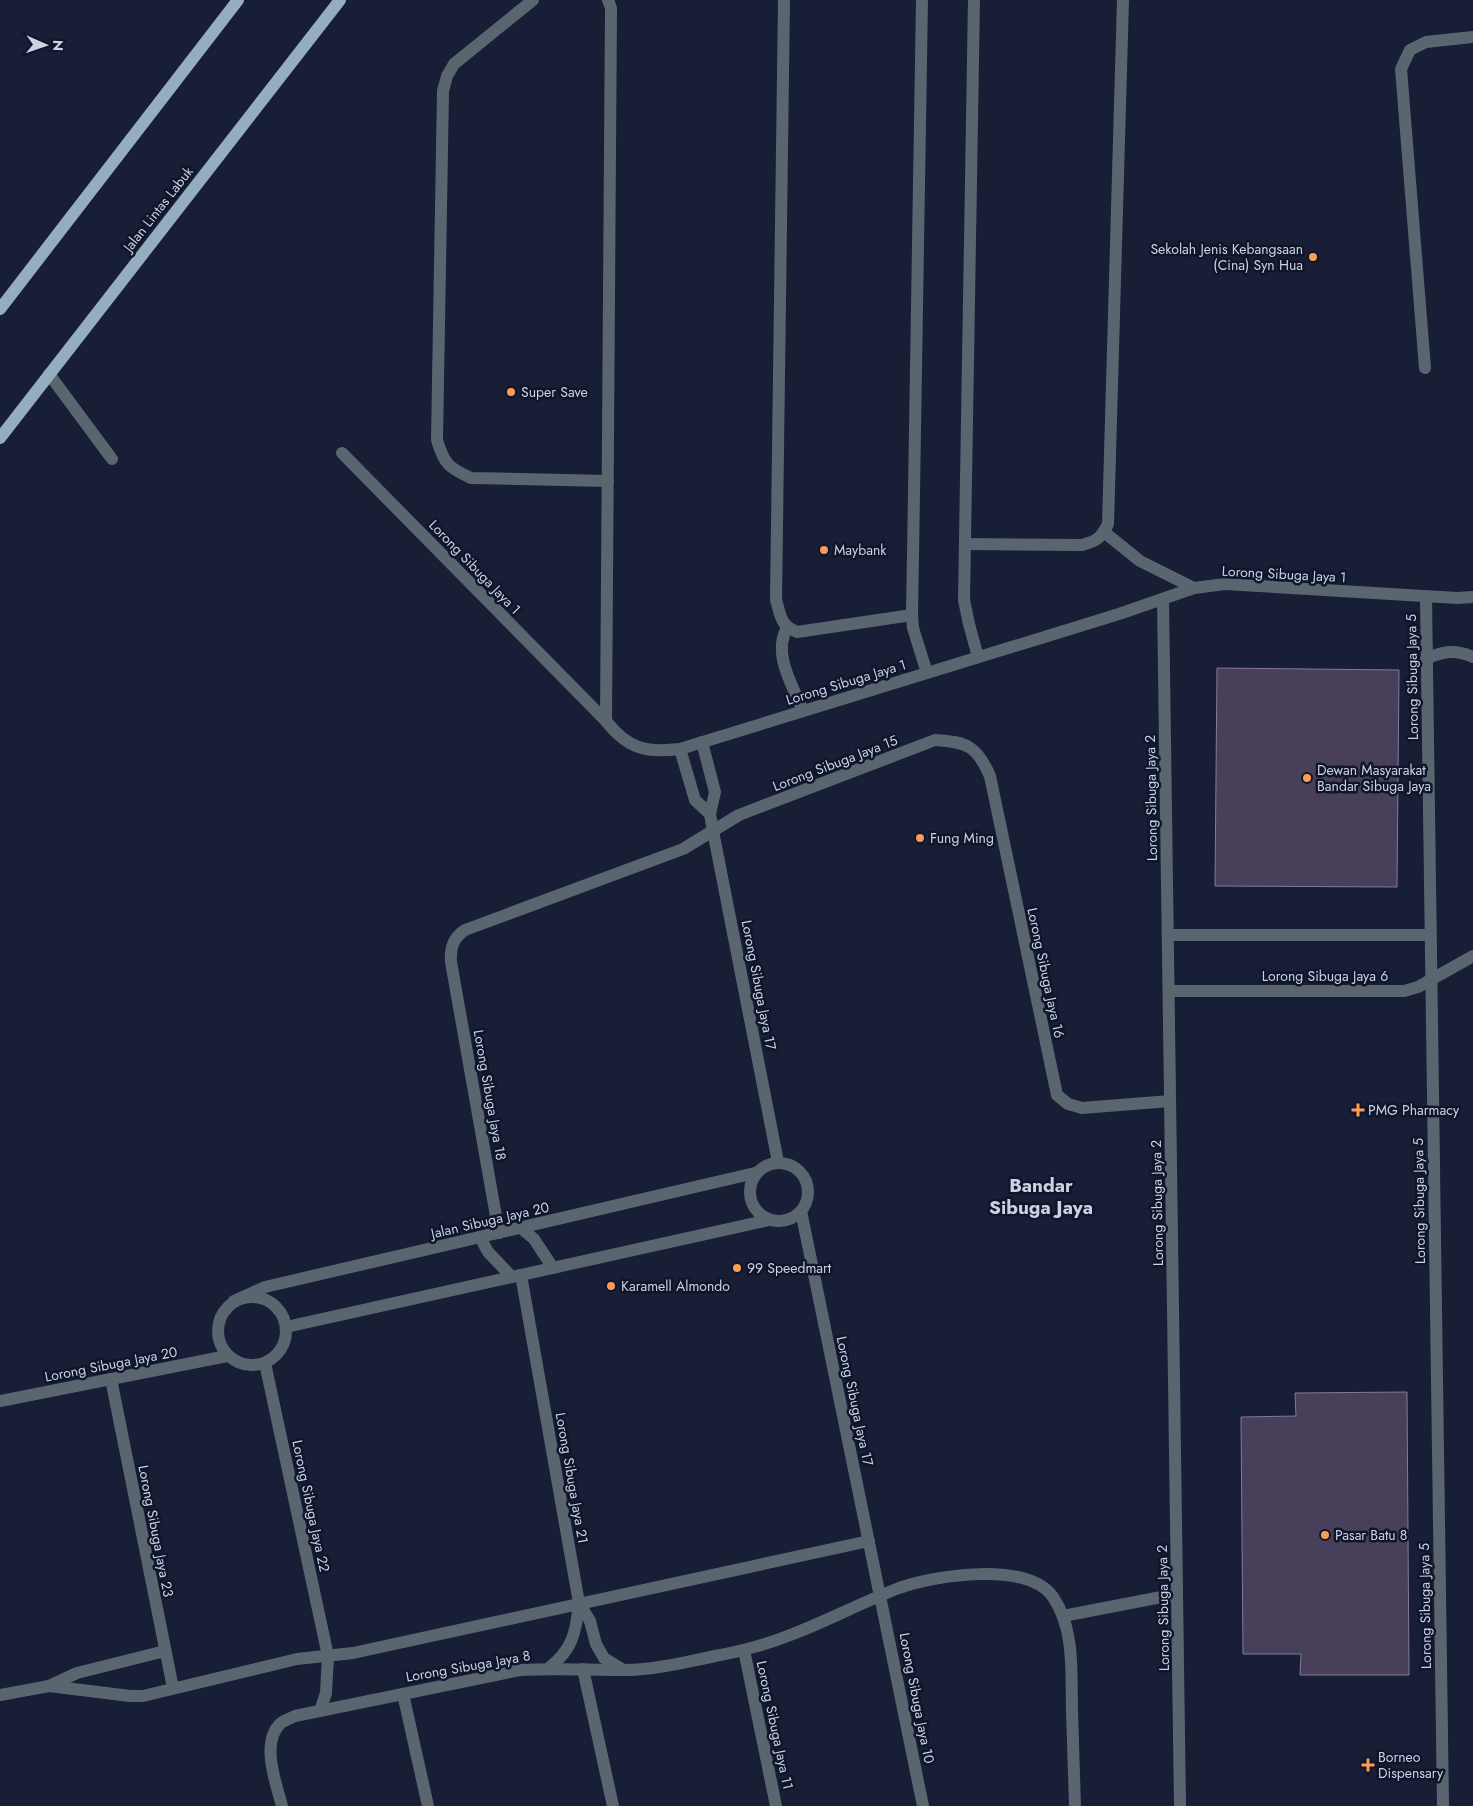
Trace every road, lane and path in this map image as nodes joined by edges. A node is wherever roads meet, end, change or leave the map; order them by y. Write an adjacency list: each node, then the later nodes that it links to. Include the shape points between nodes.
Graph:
1 (238, 0): 10 (main road)
2 (340, 0): 12 (main road, Jalan Lintas Labuk)
3 (533, 0): 16 (street, via 454,64 446,76 443,91 437,440 442,458 456,471 471,478)
4 (608, 0): 16 (street, via 611,18)
5 (784, 0): 24 (street, via 776,592)
6 (922, 0): 23 (street)
7 (974, 0): 18 (street)
8 (1123, 0): 17 (street, via 1110,517)
9 (1473, 37): 11 (street, via 1426,42 1410,50 1401,69)
10 (0, 309)
11 (1425, 368)
12 (49, 374): 13 (main road, Jalan Lintas Labuk); 15 (street)
13 (0, 438)
14 (342, 453): 30 (street, Lorong Sibuga Jaya 1)
15 (112, 460)
16 (608, 481): 30 (street)
17 (1104, 532): 18 (street, via 1096,541 1082,545); 19 (street, via 1140,561)
18 (965, 544): 25 (street, via 964,600)
19 (1194, 588): 20 (street, Lorong Sibuga Jaya 1, via 1225,584); 22 (street, Lorong Sibuga Jaya 1)
20 (1426, 597): 21 (street, Lorong Sibuga Jaya 1); 27 (street, Lorong Sibuga Jaya 5)
21 (1473, 597)
22 (1163, 599): 25 (street, Lorong Sibuga Jaya 1); 36 (street, Lorong Sibuga Jaya 2)
23 (912, 614): 24 (street, via 797,632); 28 (street)
24 (787, 628): 29 (street, via 781,648)
25 (978, 657): 28 (street, Lorong Sibuga Jaya 1)
26 (1473, 657): 27 (street, via 1447,652)
27 (1426, 659): 37 (street, Lorong Sibuga Jaya 5)
28 (927, 673): 29 (street, Lorong Sibuga Jaya 1)
29 (803, 711): 31 (street, Lorong Sibuga Jaya 1)
30 (606, 721): 33 (street, Lorong Sibuga Jaya 1, via 628,743 660,751)
31 (702, 742): 33 (street, Lorong Sibuga Jaya 1); 34 (street, Lorong Sibuga Jaya 17, via 715,792)
32 (971, 748): 35 (street, Lorong Sibuga Jaya 15, via 935,740 739,816); 42 (street, Lorong Sibuga Jaya 16, via 983,760 990,776 1056,1095 1068,1104 1082,1108)
33 (680, 749): 34 (street, via 695,800)
34 (710, 814): 35 (street, Lorong Sibuga Jaya 17)
35 (713, 830): 39 (street, Lorong Sibuga Jaya 15, via 682,849 464,930 453,943); 43 (street, Lorong Sibuga Jaya 17)
36 (1168, 935): 37 (street); 41 (street, Lorong Sibuga Jaya 2)
37 (1430, 935): 40 (street, Lorong Sibuga Jaya 5)
38 (1473, 956): 40 (street, Lorong Sibuga Jaya 6)
39 (452, 962): 48 (street, Lorong Sibuga Jaya 18)
40 (1431, 979): 41 (street, Lorong Sibuga Jaya 6, via 1404,991); 81 (street, Lorong Sibuga Jaya 5)
41 (1169, 991): 42 (street, Lorong Sibuga Jaya 2)
42 (1170, 1101): 59 (street, Lorong Sibuga Jaya 2)
43 (778, 1162): 44 (street); 45 (street, via 796,1168 803,1175 808,1194)
44 (756, 1174): 46 (street, via 749,1189 750,1199 760,1215); 47 (street, Jalan Sibuga Jaya 20)
45 (801, 1211): 46 (street, via 786,1221); 58 (street, Lorong Sibuga Jaya 17)
46 (769, 1220): 50 (street)
47 (521, 1228): 48 (street, Jalan Sibuga Jaya 20); 50 (street, via 534,1239)
48 (500, 1233): 49 (street, Jalan Sibuga Jaya 20)
49 (480, 1237): 51 (street, via 488,1252); 52 (street, Jalan Sibuga Jaya 20, via 265,1288)
50 (553, 1268): 51 (street)
51 (516, 1276): 53 (street); 61 (street, Lorong Sibuga Jaya 21)
52 (234, 1301): 53 (street, via 256,1296 267,1300 277,1307); 54 (street, via 220,1316 218,1326 220,1346)
53 (286, 1327): 55 (street, via 281,1348)
54 (227, 1356): 55 (street, via 244,1365); 56 (street, Lorong Sibuga Jaya 20)
55 (265, 1363): 65 (street, Lorong Sibuga Jaya 22)
56 (111, 1379): 57 (street, Lorong Sibuga Jaya 20); 63 (street, Lorong Sibuga Jaya 23)
57 (0, 1401)
58 (869, 1541): 60 (street, Lorong Sibuga Jaya 17); 61 (street)
59 (1177, 1594): 62 (street); 80 (street, Lorong Sibuga Jaya 2)
60 (881, 1596): 62 (street, Lorong Sibuga Jaya 8, via 929,1580 988,1573 1014,1575 1035,1582 1052,1595); 64 (street, Lorong Sibuga Jaya 8, via 792,1634); 78 (street, Lorong Sibuga Jaya 10)
61 (579, 1603): 65 (street); 66 (street, via 572,1640 561,1659); 68 (street, Lorong Sibuga Jaya 21, via 590,1621 596,1644 604,1658)
62 (1063, 1616): 79 (street, Lorong Sibuga Jaya 8, via 1070,1646)
63 (165, 1650): 69 (street, via 76,1672); 70 (street, Lorong Sibuga Jaya 23)
64 (744, 1650): 68 (street, Lorong Sibuga Jaya 8); 77 (street, Lorong Sibuga Jaya 11)
65 (328, 1656): 70 (street, via 297,1659); 73 (street, Lorong Sibuga Jaya 22, via 326,1693)
66 (549, 1668): 67 (street, Lorong Sibuga Jaya 8); 71 (street, Lorong Sibuga Jaya 8, via 520,1670)
67 (583, 1668): 68 (street, Lorong Sibuga Jaya 8); 76 (street)
68 (624, 1670)
69 (49, 1686): 70 (street, via 130,1696); 72 (street)
70 (173, 1688)
71 (402, 1694): 73 (street, Lorong Sibuga Jaya 8); 75 (street)
72 (0, 1695)
73 (320, 1711): 74 (street, Lorong Sibuga Jaya 8, via 295,1716 281,1724 272,1739 270,1758)
74 (282, 1806)
75 (428, 1806)
76 (613, 1806)
77 (776, 1806)
78 (923, 1806)
79 (1075, 1806)
80 (1180, 1806)
81 (1442, 1806)

